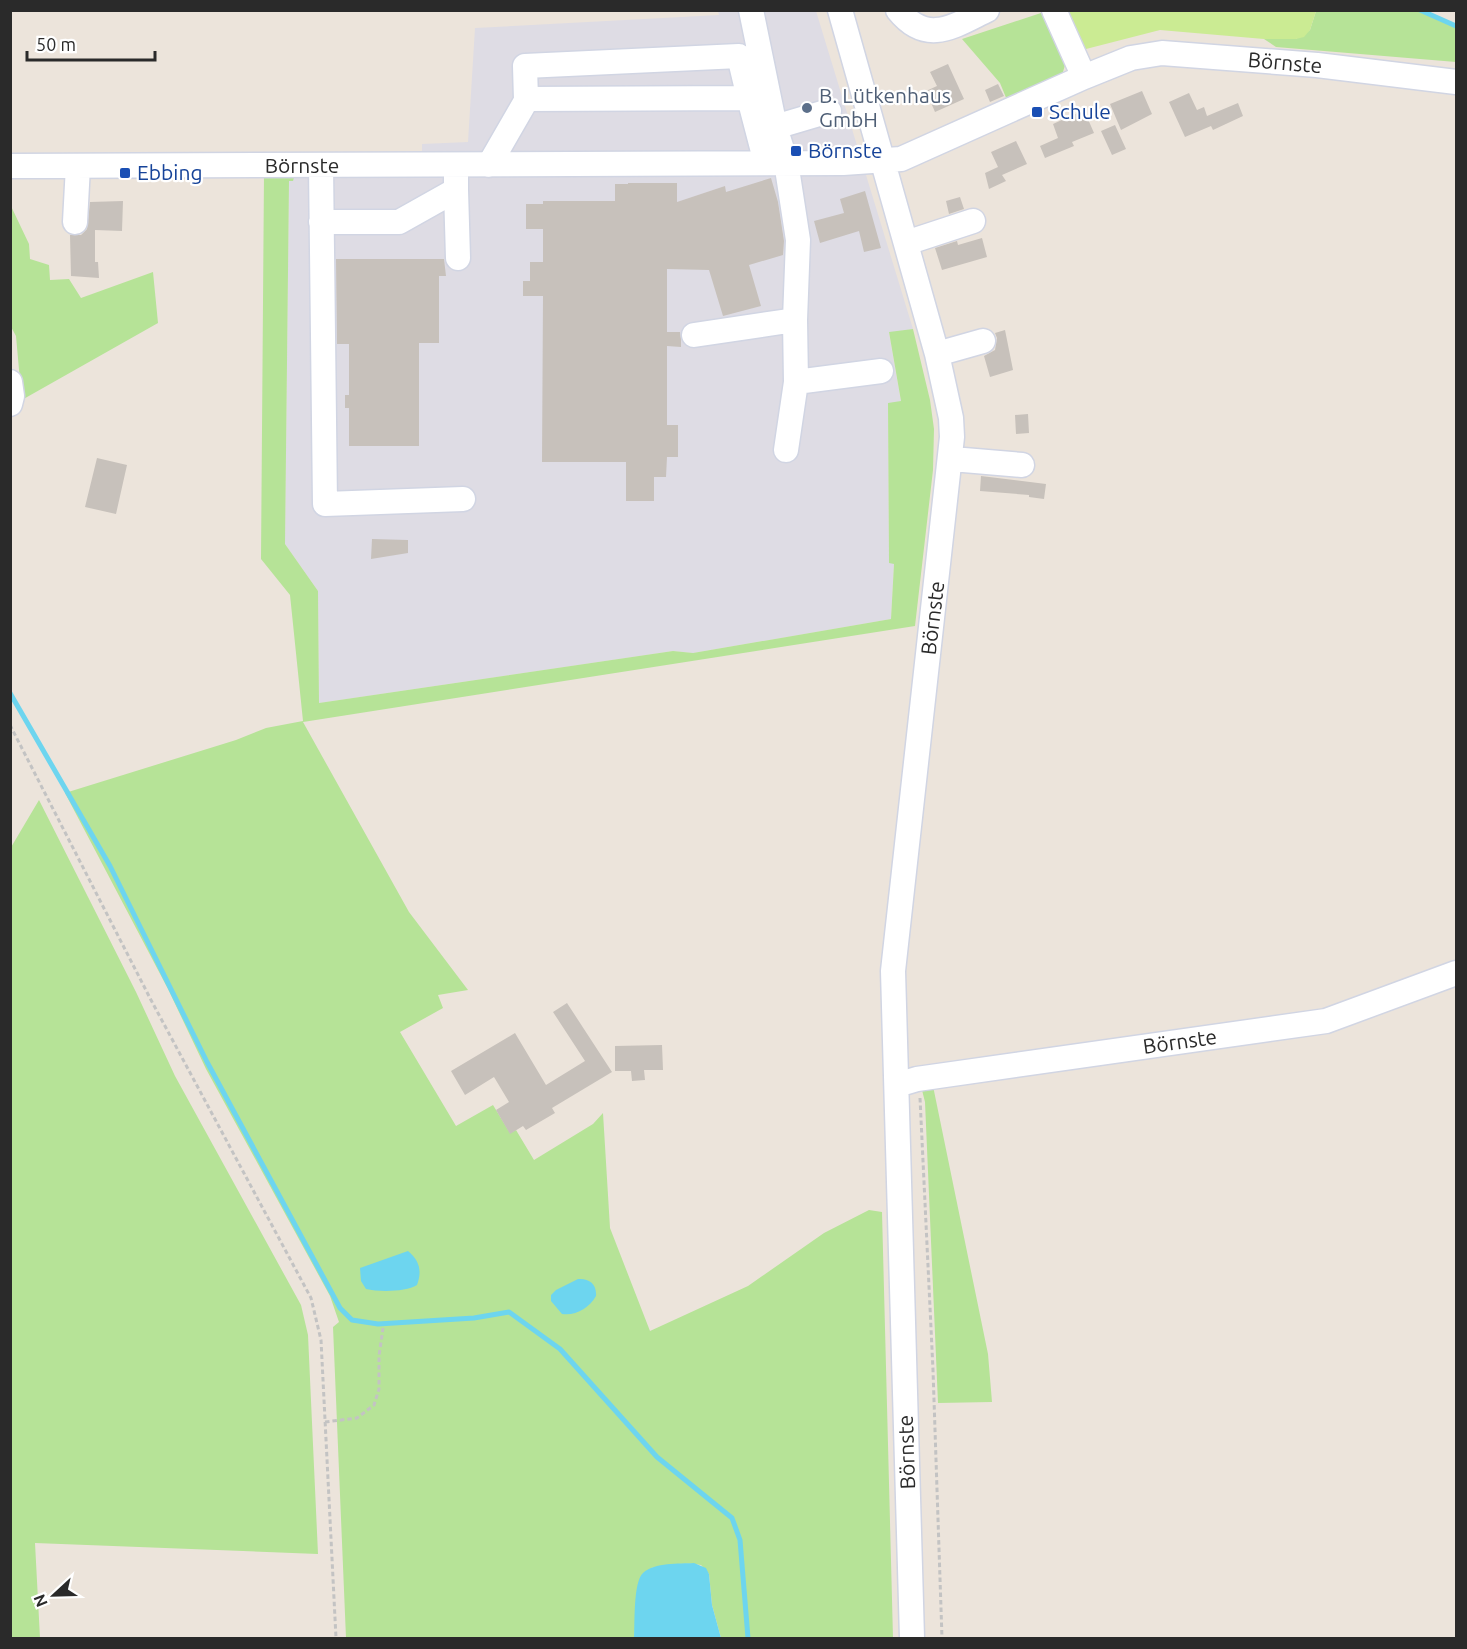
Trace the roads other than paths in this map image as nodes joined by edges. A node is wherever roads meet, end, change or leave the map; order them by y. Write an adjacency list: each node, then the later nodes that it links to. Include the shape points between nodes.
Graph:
1 (751, 10): 11 (street)
2 (840, 10): 12 (street, Börnste)
3 (898, 10): 4 (street, via 913,25 934,32)
4 (987, 10)
5 (1054, 10): 6 (street)
6 (1084, 77): 7 (street, Börnste, via 1131,58 1162,53 1317,65); 12 (street, Börnste, via 902,159)
7 (1456, 82)
8 (749, 98): 9 (street); 9 (street, via 739,56 525,66); 13 (street)
9 (526, 100): 14 (street)
10 (829, 111): 11 (street)
11 (775, 127): 13 (street)
12 (881, 160): 13 (street, Börnste); 23 (street, Börnste)
13 (776, 163): 14 (street, Börnste); 25 (street, via 798,240)
14 (489, 165): 18 (street, Börnste)
15 (10, 166): 16 (street, Börnste)
16 (78, 166): 17 (street, Börnste); 21 (street)
17 (321, 166): 18 (street, Börnste); 22 (street)
18 (456, 166): 19 (street)
19 (456, 190): 22 (street, via 399,222); 24 (street)
20 (973, 221): 23 (street)
21 (75, 222)
22 (321, 222): 36 (street, via 325,504)
23 (906, 243): 28 (street, Börnste)
24 (458, 258)
25 (795, 320): 26 (street); 31 (street)
26 (694, 335)
27 (983, 342): 28 (street)
28 (937, 354): 34 (street, Börnste, via 951,418)
29 (881, 371): 31 (street)
30 (10, 382): 32 (street)
31 (796, 382): 33 (street)
32 (10, 405)
33 (786, 450)
34 (951, 459): 35 (street); 38 (street, Börnste, via 893,971)
35 (1022, 465)
36 (463, 499)
37 (1456, 973): 38 (street, Börnste, via 1326,1021)
38 (907, 1082): 39 (street, Börnste)
39 (912, 1638)

